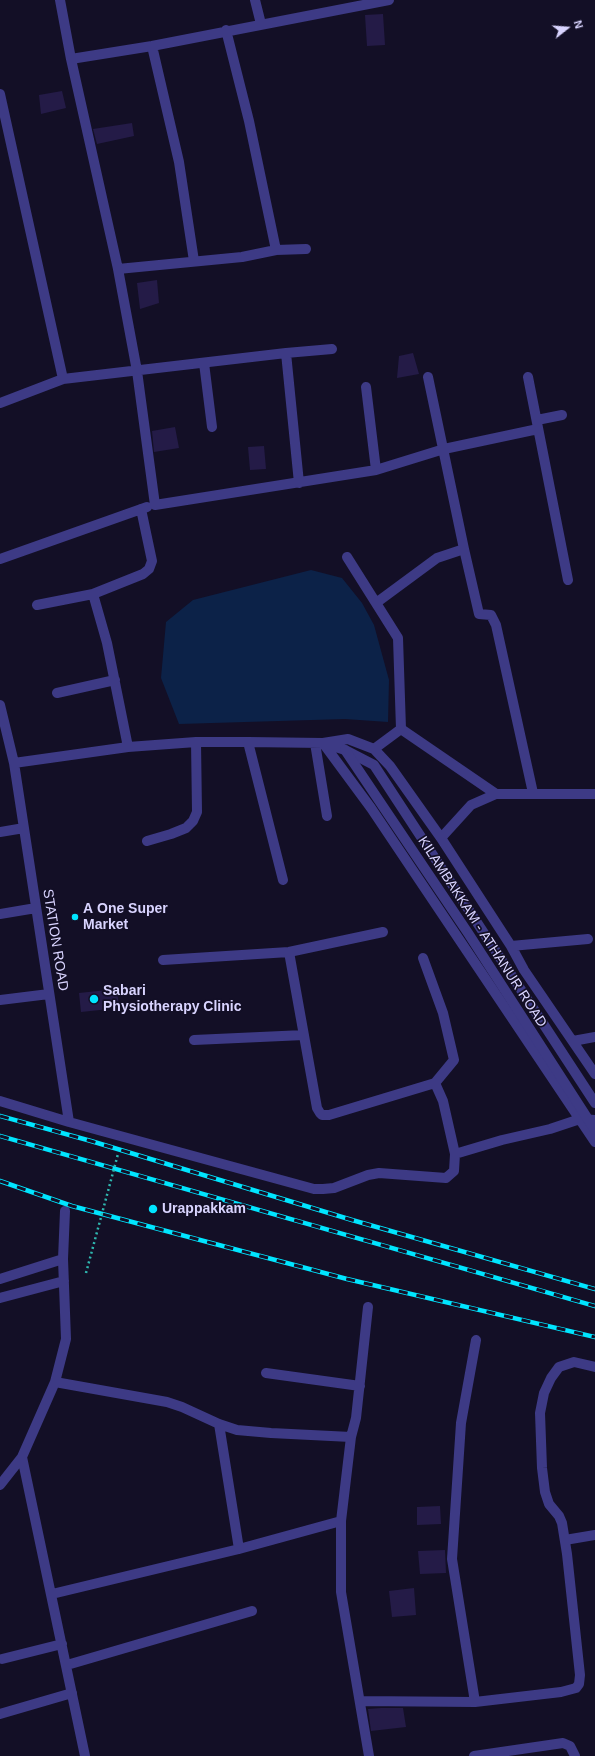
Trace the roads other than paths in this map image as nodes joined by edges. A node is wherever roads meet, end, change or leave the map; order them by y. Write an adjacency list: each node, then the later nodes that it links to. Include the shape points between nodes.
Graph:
1 (60, 0): 8 (street)
2 (255, 0): 5 (street)
3 (389, 0): 4 (street)
4 (343, 4): 5 (street)
5 (260, 24): 6 (street)
6 (226, 30): 7 (street); 11 (street, via 249,120)
7 (152, 46): 8 (street); 12 (street, via 179,162)
8 (72, 58): 13 (street)
9 (0, 94): 20 (street)
10 (306, 249): 11 (street)
11 (276, 250): 12 (street, via 242,257)
12 (194, 261): 13 (street)
13 (118, 269): 17 (street)
14 (332, 349): 15 (street)
15 (286, 353): 16 (street); 28 (street)
16 (204, 363): 17 (street); 25 (street)
17 (137, 371): 20 (street); 29 (street)
18 (428, 377): 26 (street)
19 (528, 377): 24 (street)
20 (63, 379): 22 (street)
21 (366, 388): 27 (street)
22 (0, 404)
23 (562, 415): 24 (street)
24 (538, 424): 26 (street); 34 (street)
25 (212, 427)
26 (444, 449): 27 (street); 31 (street)
27 (376, 470): 28 (street)
28 (300, 483): 29 (street)
29 (155, 505): 30 (street)
30 (141, 509): 33 (street); 35 (street, via 152,561 149,569 143,574)
31 (464, 549): 36 (street, via 437,558); 49 (street, via 479,614 492,615 496,625)
32 (347, 557): 36 (street)
33 (0, 559)
34 (568, 580)
35 (92, 594): 37 (street); 38 (street)
36 (376, 604): 41 (street, via 398,638)
37 (37, 606)
38 (115, 680): 39 (street); 45 (street)
39 (57, 693)
40 (0, 705): 48 (street)
41 (401, 729): 46 (street); 50 (street)
42 (196, 742): 43 (street, KILAMBAKKAM - ATHANUR ROAD); 45 (street, KILAMBAKKAM - ATHANUR ROAD); 56 (street, via 197,812 193,822 171,834)
43 (248, 742): 44 (street, KILAMBAKKAM - ATHANUR ROAD); 57 (street)
44 (319, 743): 46 (street, via 348,739); 47 (street, KILAMBAKKAM - ATHANUR ROAD); 52 (street); 76 (street, via 371,808)
45 (128, 747): 48 (street, KILAMBAKKAM - ATHANUR ROAD)
46 (374, 749): 55 (street, via 390,766)
47 (345, 750): 75 (street, KILAMBAKKAM - ATHANUR ROAD, via 374,765); 79 (street, KILAMBAKKAM - ATHANUR ROAD, bridge)
48 (14, 763): 53 (street, STATION ROAD)
49 (532, 793): 50 (street); 51 (street)
50 (496, 794): 55 (street, via 470,805)
51 (595, 794)
52 (327, 816)
53 (24, 828): 54 (street); 58 (street, STATION ROAD)
54 (0, 832)
55 (441, 838): 62 (street)
56 (147, 840)
57 (282, 880)
58 (36, 908): 59 (street); 66 (street, STATION ROAD)
59 (0, 914)
60 (383, 932): 63 (street)
61 (588, 939): 62 (street)
62 (511, 946): 71 (street, via 524,970)
63 (289, 952): 65 (street); 68 (street)
64 (423, 958): 73 (street, via 443,1013 454,1060)
65 (162, 960)
66 (49, 994): 67 (street); 78 (street, STATION ROAD)
67 (0, 1000)
68 (304, 1035): 70 (street); 73 (street, via 317,1108 322,1115)
69 (595, 1037): 71 (street)
70 (194, 1040)
71 (573, 1041): 72 (street)
72 (595, 1074)
73 (435, 1083): 81 (street, via 443,1101)
74 (0, 1101): 78 (street)
75 (595, 1103)
76 (580, 1119): 77 (street); 80 (street); 81 (street)
77 (595, 1120)
78 (69, 1122): 81 (street, via 318,1189 334,1188 379,1173 446,1178 454,1171)
79 (595, 1130)
80 (595, 1142)
81 (455, 1154)
82 (65, 1211): 83 (street)
83 (63, 1259): 84 (street); 85 (street)
84 (0, 1279)
85 (64, 1281): 86 (street); 91 (street, via 66,1339)
86 (0, 1298)
87 (368, 1307): 92 (street)
88 (476, 1340): 108 (street, via 461,1423 452,1559)
89 (595, 1367): 99 (street, via 574,1362 559,1367 544,1393 540,1413 545,1492 549,1504 559,1516)
90 (266, 1373): 92 (street)
91 (55, 1382): 93 (street, via 167,1402); 95 (street)
92 (360, 1386): 94 (street)
93 (219, 1424): 94 (street, via 237,1430); 100 (street)
94 (351, 1437): 97 (street)
95 (22, 1457): 96 (street); 101 (street)
96 (0, 1485)
97 (341, 1521): 100 (street); 107 (street, via 341,1592)
98 (595, 1535): 99 (street)
99 (564, 1540): 108 (street, via 579,1684 576,1688 561,1692)
100 (239, 1549): 101 (street)
101 (52, 1594): 103 (street)
102 (252, 1611): 105 (street)
103 (62, 1644): 104 (street); 105 (street)
104 (2, 1659)
105 (67, 1665): 106 (street)
106 (72, 1693): 109 (street); 111 (street)
107 (360, 1701): 108 (street); 112 (street)
108 (475, 1702)
109 (0, 1714)
110 (520, 1753): 113 (street); 114 (street, via 563,1744 570,1746)
111 (85, 1756)
112 (368, 1756)
113 (474, 1756)
114 (575, 1756)

